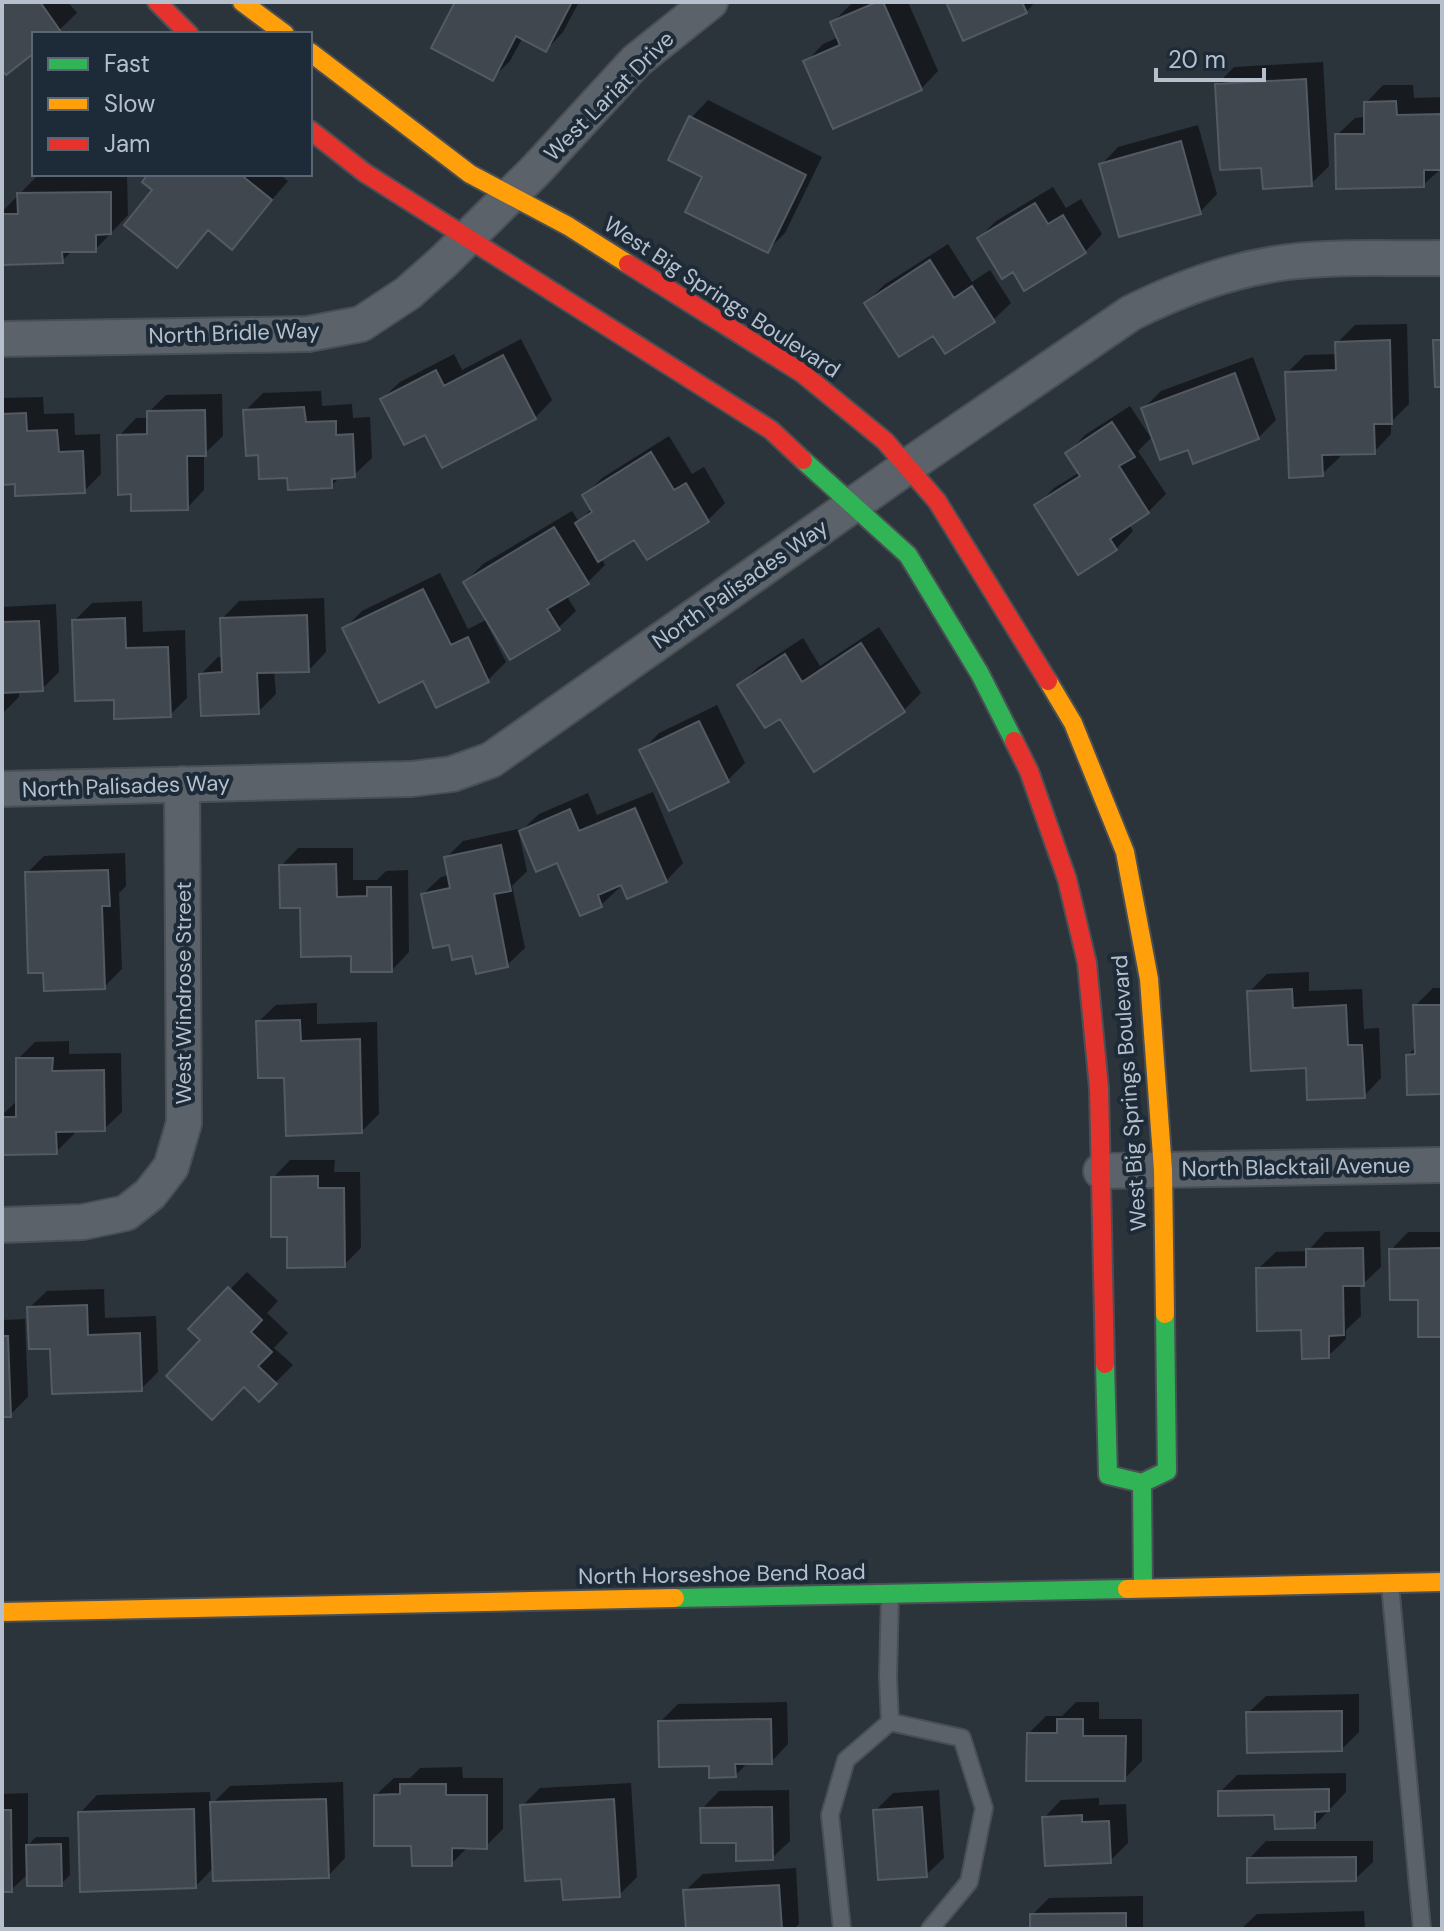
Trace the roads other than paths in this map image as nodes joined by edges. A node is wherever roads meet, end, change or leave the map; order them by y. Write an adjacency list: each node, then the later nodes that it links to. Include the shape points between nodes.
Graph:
1 (157, 2): 4 (street)
2 (242, 2): 5 (street)
3 (710, 2): 8 (street, West Lariat Drive, via 636,61)
4 (187, 32)
5 (282, 32)
6 (312, 54): 8 (street, West Big Springs Boulevard, via 470,174)
7 (312, 132): 9 (street, West Big Springs Boulevard, via 365,173)
8 (512, 194): 9 (street, North Bridle Way); 12 (street, West Big Springs Boulevard, via 802,373)
9 (468, 238): 11 (street, North Bridle Way, via 408,293 361,324 308,334); 13 (street, West Big Springs Boulevard, via 771,430)
10 (1442, 258): 12 (street, North Palisades Way, via 1291,262 1249,268 1169,294 1096,336)
11 (2, 339)
12 (908, 466): 13 (street, North Palisades Way); 17 (street, West Big Springs Boulevard, via 937,501 1073,723 1125,852 1149,979)
13 (853, 505): 14 (street, North Palisades Way, via 491,760 452,774 411,779); 18 (street, West Big Springs Boulevard, via 908,555 980,674 1029,771 1067,879 1087,963)
14 (182, 784): 15 (street, North Palisades Way); 19 (street, West Windrose Street, via 184,1123 171,1167 126,1213 83,1222)
15 (2, 789)
16 (1442, 1165): 17 (street, North Blacktail Avenue)
17 (1163, 1170): 18 (street, North Blacktail Avenue); 20 (street, West Big Springs Boulevard, via 1167,1471)
18 (1101, 1171): 20 (street, West Big Springs Boulevard, via 1108,1475)
19 (2, 1225)
20 (1142, 1483): 23 (street)
21 (1442, 1582): 22 (street, North Horseshoe Bend Road)
22 (1390, 1583): 23 (street, North Horseshoe Bend Road); 29 (lane)
23 (1143, 1588): 24 (street, North Horseshoe Bend Road)
24 (890, 1595): 25 (street, North Horseshoe Bend Road); 26 (lane)
25 (2, 1612)
26 (890, 1722): 27 (lane, via 846,1760 830,1815); 28 (lane, via 962,1738 984,1808 969,1882)
27 (842, 1929)
28 (930, 1929)
29 (1422, 1929)

